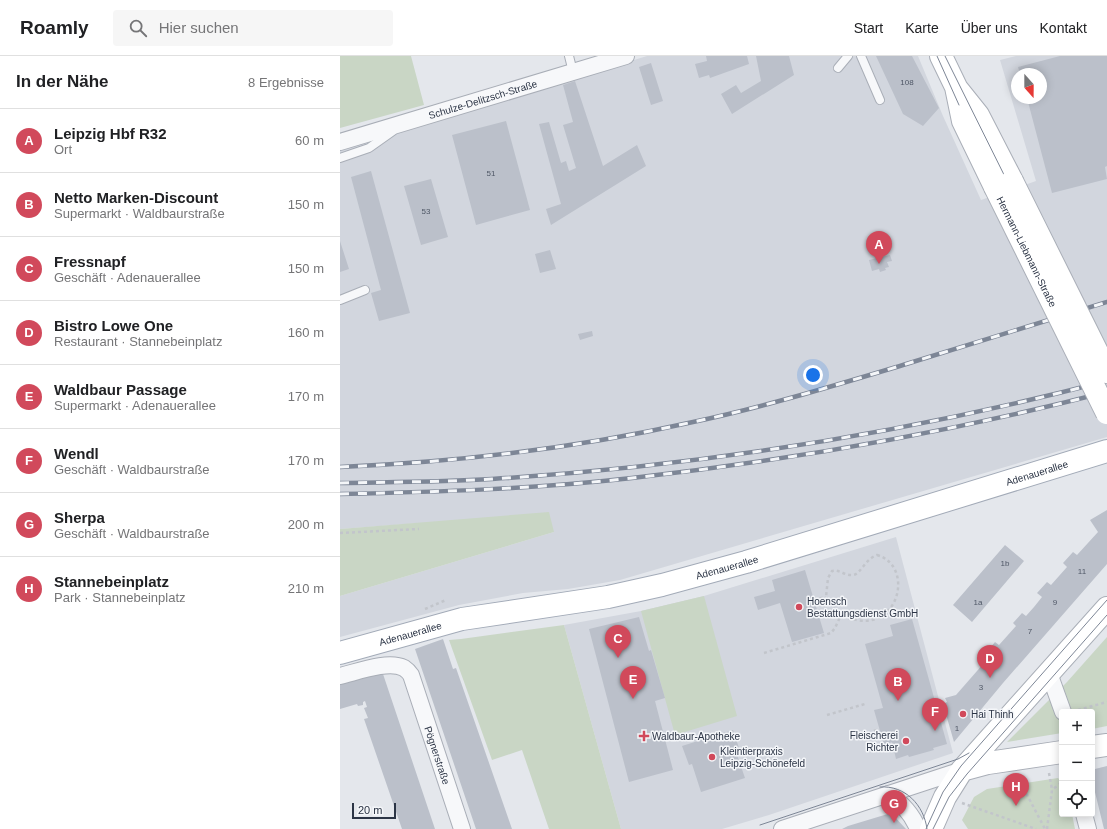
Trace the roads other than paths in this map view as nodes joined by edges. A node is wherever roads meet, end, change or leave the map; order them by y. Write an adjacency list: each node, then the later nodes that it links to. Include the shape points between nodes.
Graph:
1 (568, 56): 7 (lane)
2 (626, 56): 7 (street, Schulze-Delitzsch-Straße)
3 (848, 56): 6 (lane)
4 (860, 56): 8 (lane)
5 (941, 56): 12 (main road, Hermann-Liebmann-Straße, via 958,96 963,121)
6 (838, 68)
7 (573, 72): 9 (street, Schulze-Delitzsch-Straße)
8 (880, 100)
9 (407, 122): 10 (street, Schulze-Delitzsch-Straße); 11 (lane, via 369,148)
10 (340, 142)
11 (340, 158)
12 (1002, 185): 15 (main road, Hermann-Liebmann-Straße, bridge); 16 (main road, Hermann-Liebmann-Straße, bridge)
13 (364, 290): 14 (lane)
14 (340, 300)
15 (1107, 372)
16 (1107, 413)
17 (1107, 451): 19 (main road, Adenauerallee, via 670,583 608,597 462,619)
18 (1107, 608): 20 (main road)
19 (340, 653)
20 (1049, 673): 22 (street); 26 (main road)
21 (340, 676): 29 (street, Pögnerstraße, via 393,665 405,668 411,674)
22 (1069, 709)
23 (1107, 745): 24 (main road)
24 (1095, 747)
25 (1059, 752): 26 (main road, via 988,763)
26 (962, 770): 27 (street); 31 (main road)
27 (888, 794): 30 (street); 31 (street)
28 (1085, 817): 32 (street)
29 (462, 829)
30 (782, 829)
31 (929, 829)
32 (1088, 829)

